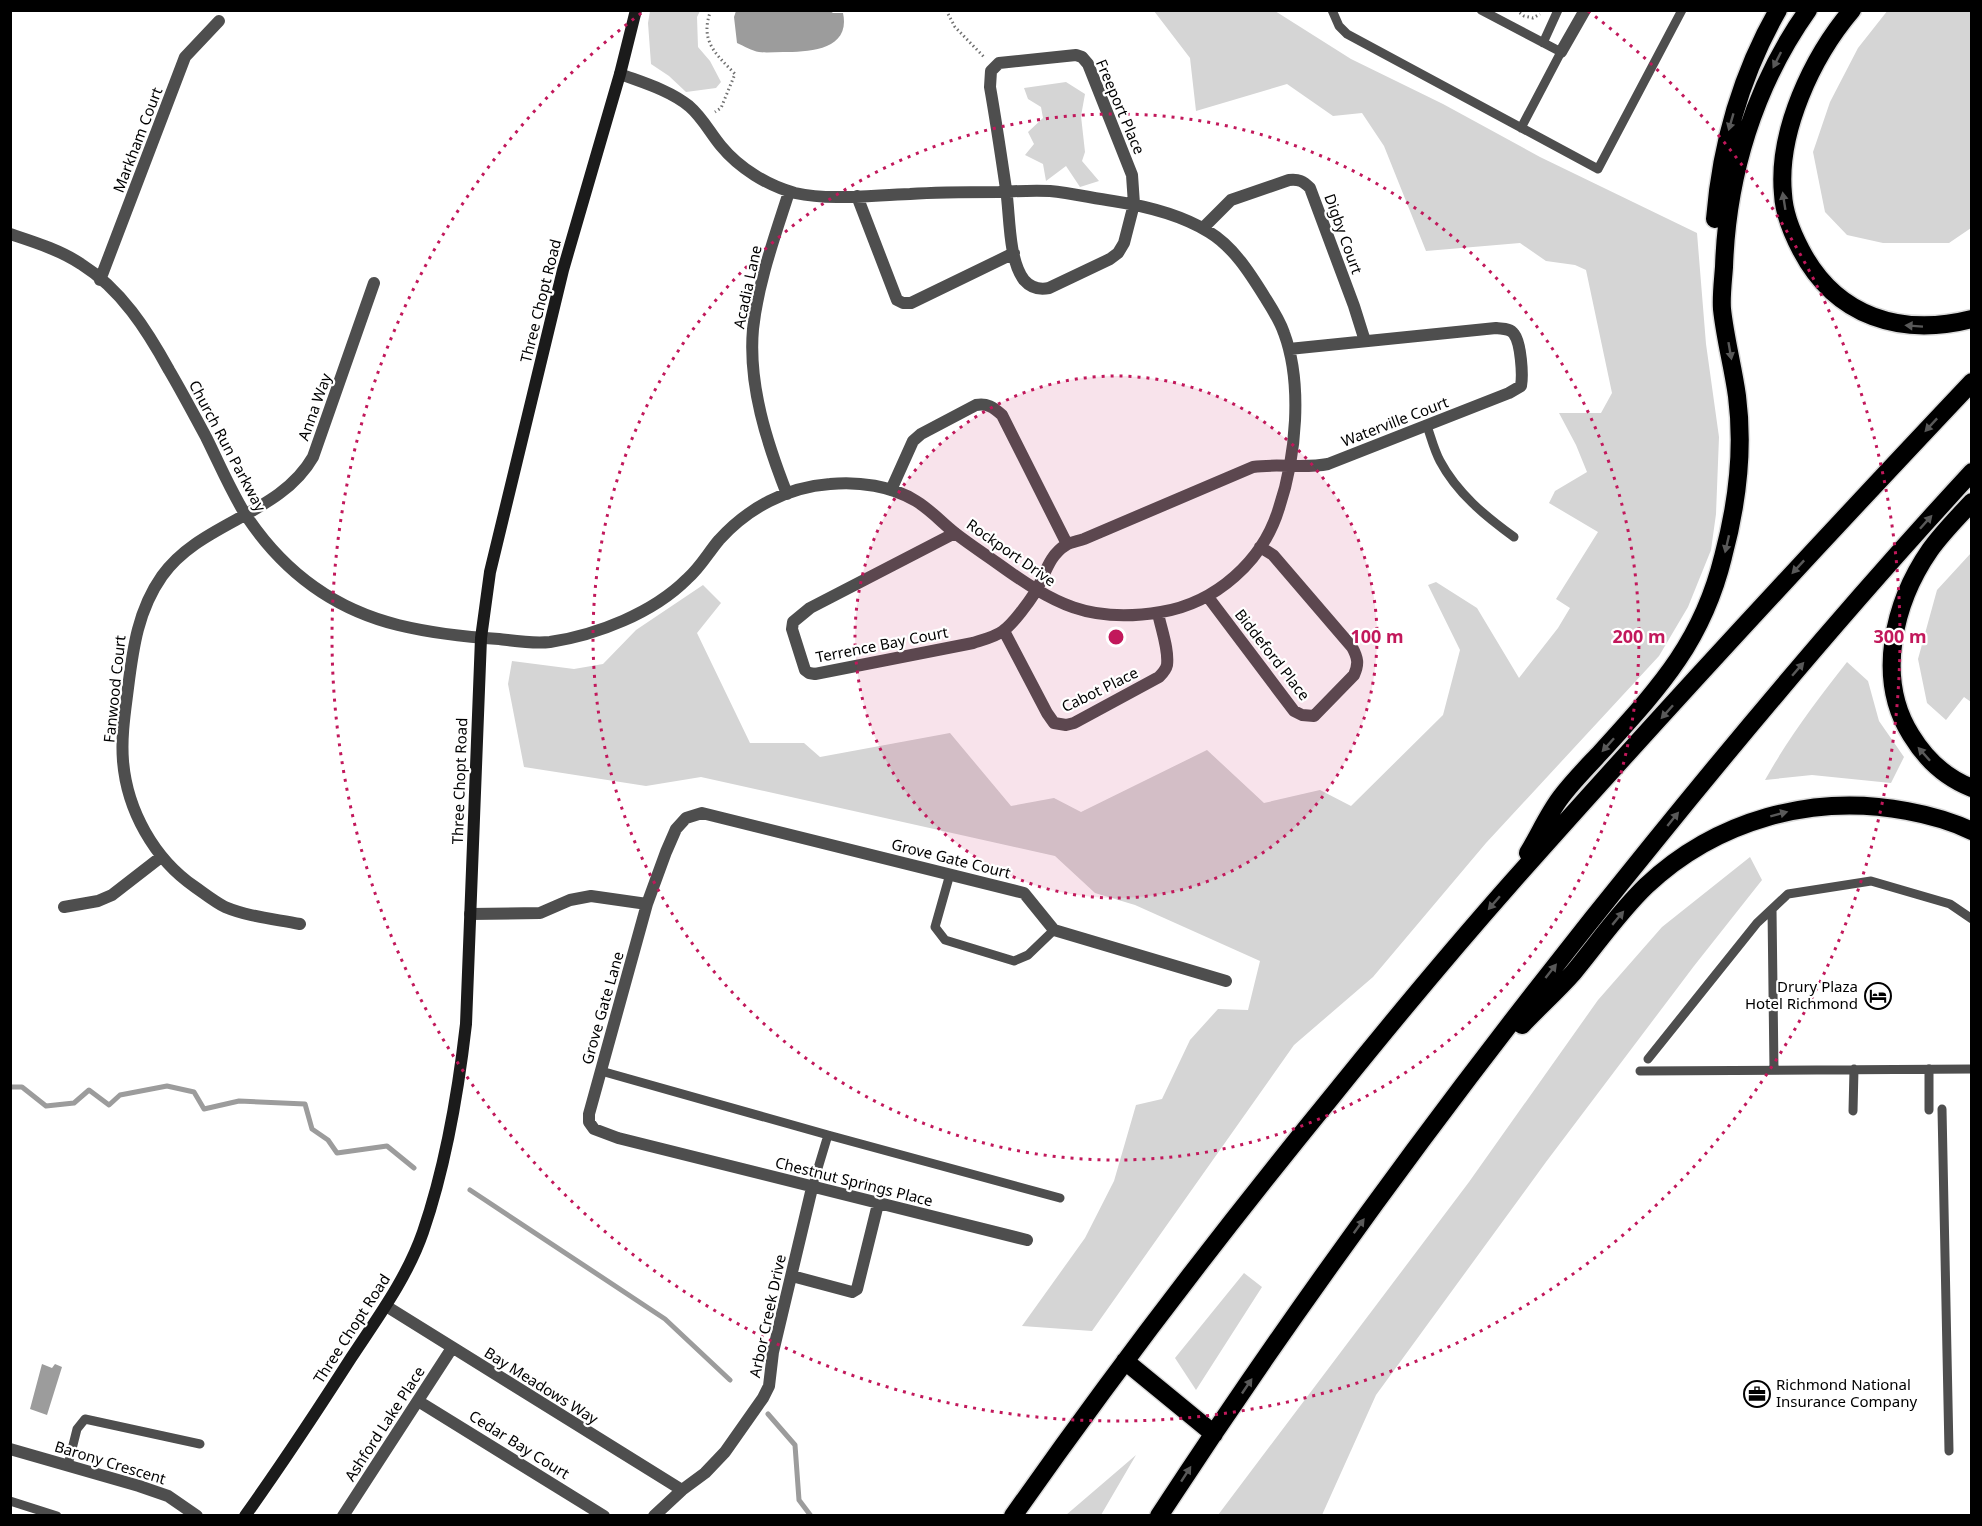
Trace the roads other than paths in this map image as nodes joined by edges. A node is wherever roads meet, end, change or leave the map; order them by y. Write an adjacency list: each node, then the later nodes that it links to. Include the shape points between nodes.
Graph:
1 (636, 10): 13 (main road, Three Chopt Road)
2 (1332, 10): 14 (lane, via 1347,34)
3 (1481, 10): 11 (lane)
4 (1558, 10): 11 (lane)
5 (1585, 10): 12 (street)
6 (1682, 10): 14 (lane, via 1598,169)
7 (1778, 10): 24 (highway, one-way to 24, via 1744,81 1725,144 1715,222)
8 (1808, 10): 24 (highway, one-way to 24, via 1767,81 1742,147 1726,225)
9 (1852, 10): 25 (highway, one-way to 9, via 1914,326 1864,312 1821,281 1793,234 1783,195 1791,127 1817,62)
10 (219, 21): 22 (street, Markham Court, via 185,57)
11 (1543, 43): 12 (lane)
12 (1561, 52): 14 (lane)
13 (620, 74): 15 (street, Rockport Drive, via 673,94 698,114 722,148 741,165); 44 (main road, Three Chopt Road, via 563,270 490,572)
14 (1521, 128)
15 (789, 192): 17 (street, Rockport Drive); 33 (street, Acadia Lane, via 760,290 753,330 754,374 768,441)
16 (1006, 192): 17 (street, Rockport Drive); 18 (street, Rockport Drive, via 1049,191); 18 (street, Freeport Place, via 990,87 992,71 999,63 1076,55 1088,64 1132,175); 21 (street)
17 (857, 196): 21 (street, via 897,300 903,303 911,303)
18 (1134, 204): 19 (street, Rockport Drive); 21 (street, via 1118,253 1049,288 1041,290 1025,281)
19 (1203, 228): 26 (street, Digby Court, via 1231,200 1289,180 1302,181 1310,188); 27 (street, Rockport Drive, via 1224,243 1246,268 1282,326)
20 (10, 234): 22 (street, Church Run Parkway, via 85,266)
21 (1014, 253)
22 (100, 280): 35 (street, Church Run Parkway, via 148,331)
23 (374, 283): 35 (street, Anna Way, via 308,465 293,484)
24 (1722, 308): 50 (highway, one-way to 50, via 1737,399 1738,470 1729,533 1711,597 1675,666 1561,797)
25 (1971, 319)
26 (1365, 341): 27 (street, Waterville Court); 29 (street, Waterville Court, via 1496,328 1514,334 1523,377 1521,386)
27 (1289, 349): 30 (street, Rockport Drive, via 1294,379)
28 (1971, 382): 50 (highway, one-way to 50)
29 (1427, 426): 30 (street, Waterville Court, via 1328,464); 37 (lane, via 1440,460 1457,487 1485,516)
30 (1290, 468): 38 (street, Waterville Court, via 1253,466); 39 (street, Rockport Drive, via 1276,519)
31 (1971, 472): 66 (highway, one-way to 31, via 1741,736)
32 (891, 490): 33 (street, Rockport Drive, via 832,483); 36 (street, Rockport Drive, via 912,498); 38 (street, via 913,441 984,404 1002,415)
33 (787, 494): 44 (street, Rockport Drive, via 760,505 721,538 684,583 618,623 543,643)
34 (1971, 502): 45 (highway, one-way to 34, via 1952,778 1918,748 1899,711 1892,666 1895,629 1917,573 1930,550)
35 (245, 514): 44 (street, Church Run Parkway, via 297,576 339,603 400,626); 48 (street, Fanwood Court, via 196,542 179,557 146,603 136,631 123,728 123,761 134,808)
36 (955, 533): 40 (street, Rockport Drive); 43 (street, Terrence Bay Court, via 810,608 793,622 805,670 815,674 826,672 973,643)
37 (1515, 537)
38 (1067, 544): 40 (street, Waterville Court, via 1047,566)
39 (1260, 547): 41 (street, Rockport Drive, via 1241,571); 41 (street, Biddeford Place, via 1273,555 1358,657 1354,675 1314,716 1294,711)
40 (1036, 591): 42 (street, Rockport Drive, via 1090,614); 43 (street)
41 (1208, 597): 42 (street, Rockport Drive)
42 (1158, 613): 43 (street, Cabot Place, via 1166,652 1164,671 1066,725 1054,723 1047,713)
43 (1004, 631)
44 (481, 638): 54 (main road, Three Chopt Road)
45 (1971, 788)
46 (686, 818): 49 (street, Grove Gate Court, via 702,813); 51 (street, Grove Gate Lane, via 676,829)
47 (1971, 831): 66 (highway, one-way to 47, via 1572,974 1646,887 1712,839 1755,820 1794,810 1845,805 1927,815)
48 (162, 857): 52 (street, via 112,895); 56 (street, Fanwood Court, via 186,881 222,906 250,916)
49 (950, 874): 57 (street, Grove Gate Court, via 1024,892); 57 (lane, via 935,927 945,940 1014,961 1028,955)
50 (1511, 883): 79 (highway, one-way to 79, via 1286,1152)
51 (647, 904): 54 (street, via 591,896 570,900 540,914); 64 (street, Grove Gate Lane)
52 (64, 907)
53 (1772, 909): 55 (lane, via 1788,894 1871,882 1950,904); 59 (lane); 62 (lane)
54 (470, 914): 77 (main road, Three Chopt Road, via 466,1024 452,1120 422,1233)
55 (1971, 919)
56 (300, 924)
57 (1054, 930): 58 (street)
58 (1226, 981)
59 (1648, 1059)
60 (1929, 1069): 61 (lane); 63 (lane); 68 (lane)
61 (1971, 1069)
62 (1774, 1070): 63 (lane); 65 (lane)
63 (1854, 1070): 69 (lane)
64 (601, 1071): 70 (lane); 71 (street, Grove Gate Lane, via 589,1114 594,1129)
65 (1640, 1071)
66 (1464, 1084): 81 (highway, one-way to 66, via 1363,1220)
67 (1942, 1109): 84 (lane)
68 (1929, 1110)
69 (1853, 1111)
70 (828, 1135): 72 (lane); 73 (lane)
71 (675, 1153): 72 (street, Chestnut Springs Place)
72 (813, 1188): 74 (street, Chestnut Springs Place); 76 (street, Arbor Creek Drive)
73 (1060, 1198)
74 (878, 1204): 75 (street, Chestnut Springs Place); 76 (street, via 857,1289 852,1292)
75 (1027, 1240)
76 (792, 1276): 86 (street, Arbor Creek Drive, via 773,1352 769,1386 763,1398 725,1452)
77 (386, 1306): 78 (street, Bay Meadows Way); 90 (main road, Three Chopt Road)
78 (452, 1348): 80 (street, Ashford Lake Place); 86 (street, Bay Meadows Way)
79 (1125, 1361): 81 (highway); 94 (highway)
80 (418, 1401): 91 (street, Ashford Lake Place); 92 (street, Cedar Bay Court)
81 (1214, 1434): 95 (highway, one-way to 81)
82 (200, 1444): 85 (lane, via 85,1419 77,1429)
83 (10, 1449): 85 (street, Barony Crescent)
84 (1949, 1451)
85 (68, 1465): 89 (street, Barony Crescent, via 168,1497)
86 (681, 1490): 93 (street, Arbor Creek Drive)
87 (10, 1501): 88 (lane)
88 (57, 1515)
89 (197, 1515)
90 (244, 1515)
91 (343, 1515)
92 (604, 1515)
93 (654, 1515)
94 (1013, 1515)
95 (1159, 1515)

